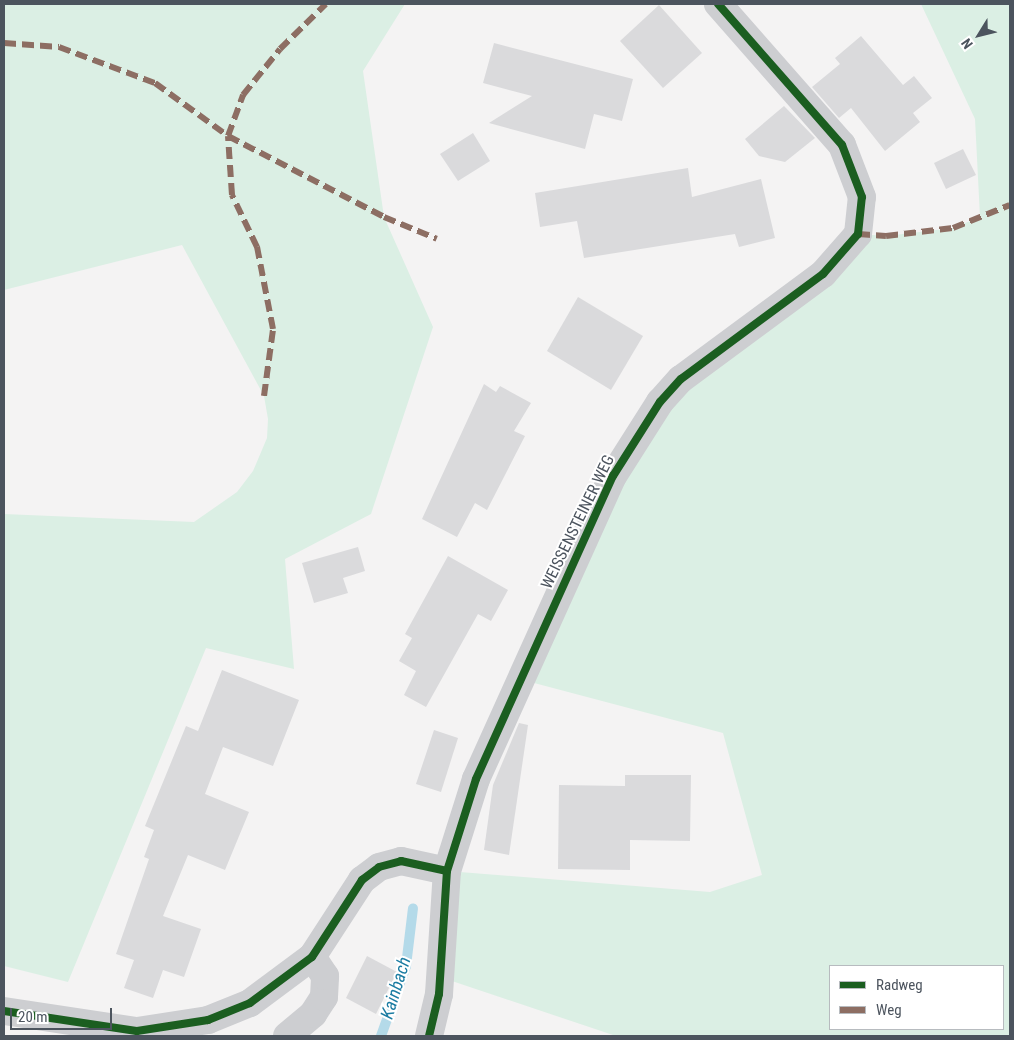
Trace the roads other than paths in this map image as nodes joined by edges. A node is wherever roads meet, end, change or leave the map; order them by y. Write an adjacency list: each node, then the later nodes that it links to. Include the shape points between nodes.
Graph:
1 (718, 4): 2 (street, WEISSENSTEINER WEG, via 842,145 862,197 858,234 823,274 680,379 637,436 613,476 519,679 476,779)
2 (447, 871): 3 (street, via 401,861 379,867 348,899); 6 (street, WEISSENSTEINER WEG, via 438,994)
3 (312, 957): 4 (street, via 250,1003 175,1028 137,1031 93,1027); 5 (street, via 325,976 324,997 312,1014)
4 (4, 1011)
5 (287, 1036)
6 (429, 1036)

